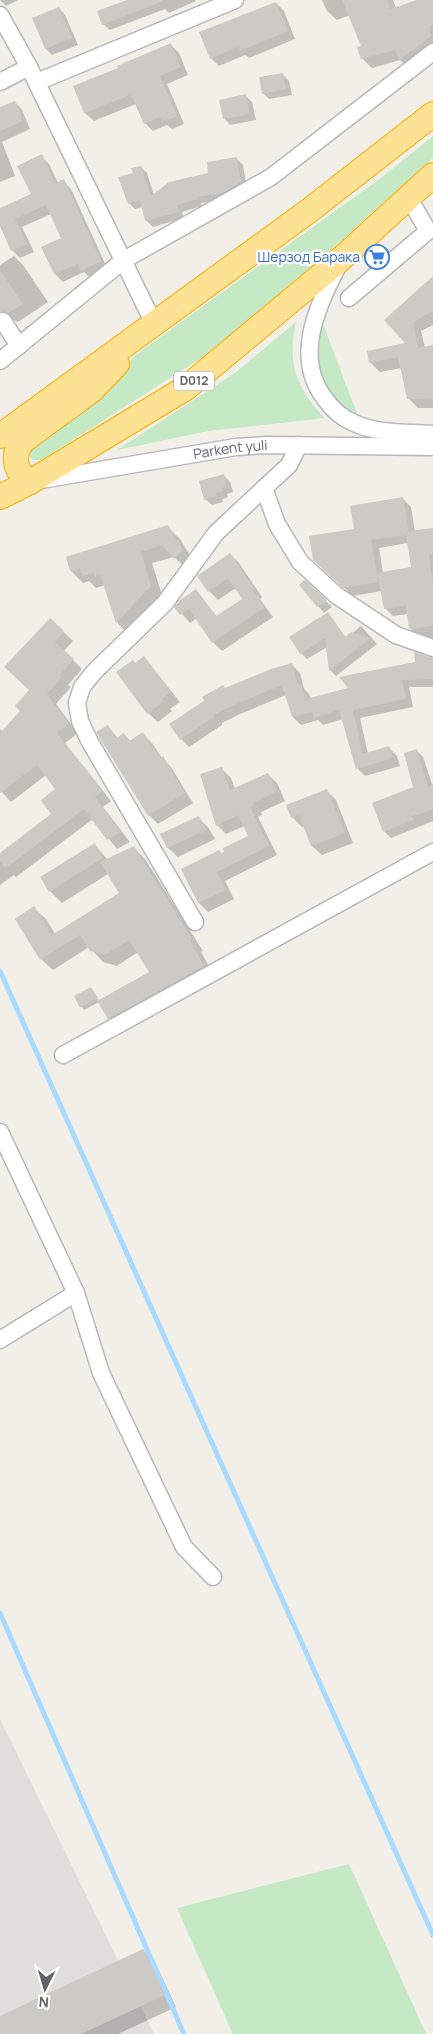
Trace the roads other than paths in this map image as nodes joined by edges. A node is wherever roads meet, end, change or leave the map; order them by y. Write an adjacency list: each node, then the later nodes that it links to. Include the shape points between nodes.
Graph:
1 (235, 0): 4 (street)
2 (0, 16): 4 (street)
3 (433, 52): 10 (street, via 271,177)
4 (33, 74): 5 (street); 10 (street)
5 (0, 82)
6 (433, 114): 13 (highway, via 310,210)
7 (433, 176): 8 (highway, D012)
8 (408, 198): 9 (highway, D012); 11 (street, via 428,231)
9 (342, 258): 16 (street, via 317,310 310,339 310,366 320,394 354,423 378,429); 20 (highway, D012, via 186,388)
10 (124, 260): 13 (street); 14 (street)
11 (349, 298)
12 (3, 321): 14 (street)
13 (154, 324): 17 (highway); 20 (highway, via 92,390 21,443 16,463 19,472)
14 (19, 346): 15 (street)
15 (0, 361)
16 (433, 434)
17 (0, 436)
18 (299, 445): 19 (street, Parkent yuli); 20 (street, Parkent yuli, via 236,447); 21 (street, via 289,465)
19 (433, 447)
20 (30, 482): 22 (highway, D012)
21 (264, 488): 23 (street, via 277,524 300,562 336,595 396,635); 25 (street, via 216,533 165,603 94,672 82,687 77,702 80,722 90,742)
22 (0, 497)
23 (433, 648)
24 (433, 852): 26 (street)
25 (195, 922)
26 (63, 1055)
27 (0, 1132): 28 (street)
28 (76, 1293): 29 (street); 30 (street, via 102,1373 184,1547)
29 (0, 1340)
30 (213, 1577)

